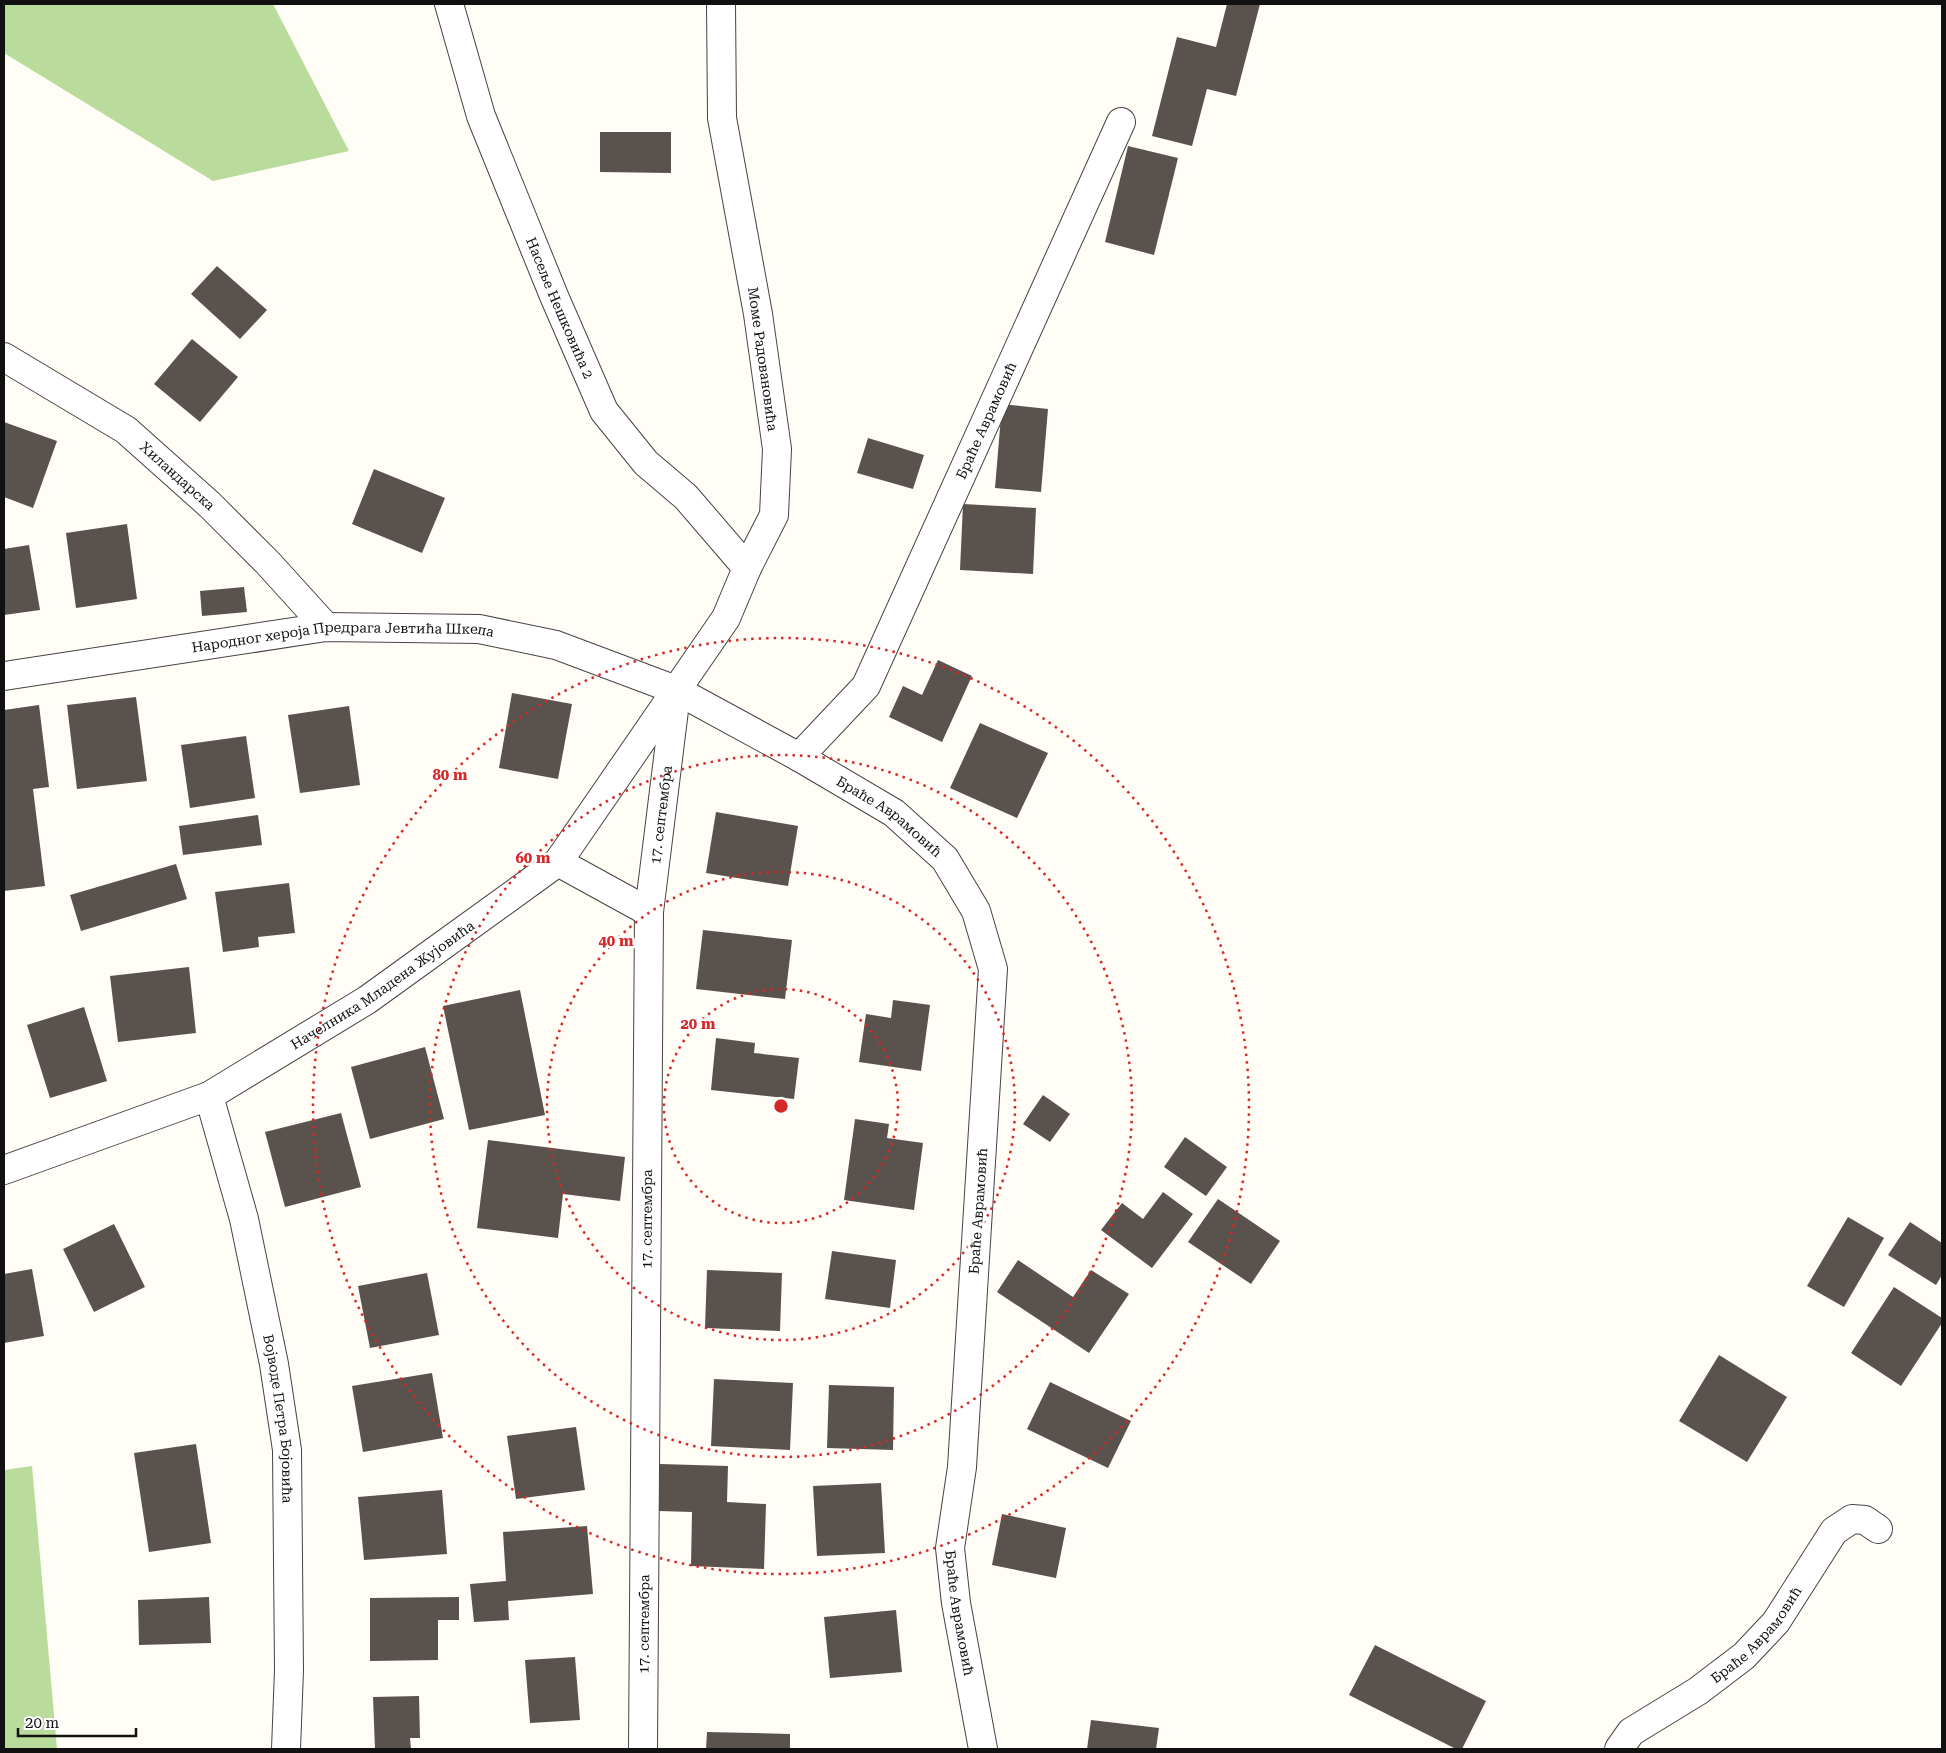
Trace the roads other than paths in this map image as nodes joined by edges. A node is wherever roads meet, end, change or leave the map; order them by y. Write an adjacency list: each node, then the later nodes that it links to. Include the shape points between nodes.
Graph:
1 (449, 4): 5 (street, Насеље Нешковића 2, via 481,116 604,411 646,462 686,497)
2 (721, 4): 5 (street, Моме Радовановића, via 722,118 758,314 777,450 774,516)
3 (1121, 122): 9 (street, Браће Аврамовић, via 866,686)
4 (4, 357): 6 (street, Хиландарска, via 126,430 210,504)
5 (748, 568): 8 (street, Моме Радовановића, via 726,618)
6 (326, 627): 7 (street, Народног хероја Предрага Јевтића Шкепа); 8 (street, Народног хероја Предрага Јевтића Шкепа, via 478,629 556,644)
7 (4, 676)
8 (676, 690): 9 (street, Браће Аврамовић); 10 (street, Начелника Младена Жујовића); 11 (street, 17. септембра)
9 (799, 757): 17 (street, Браће Аврамовић, via 894,814 945,859 976,911 993,969 962,1467 950,1548 956,1603)
10 (558, 862): 11 (street); 12 (street, Начелника Младена Жујовића, via 367,1000)
11 (649, 912): 16 (street, 17. септембра)
12 (209, 1096): 13 (street, Начелника Младена Жујовића); 15 (street, Војводе Петра Бојовића, via 244,1218 274,1364 287,1450 289,1670)
13 (4, 1170)
14 (1878, 1529): 18 (street, Браће Аврамовић, via 1865,1520 1852,1519 1834,1531 1776,1622 1744,1656 1698,1691 1631,1732)
15 (286, 1749)
16 (643, 1749)
17 (983, 1749)
18 (1619, 1749)

